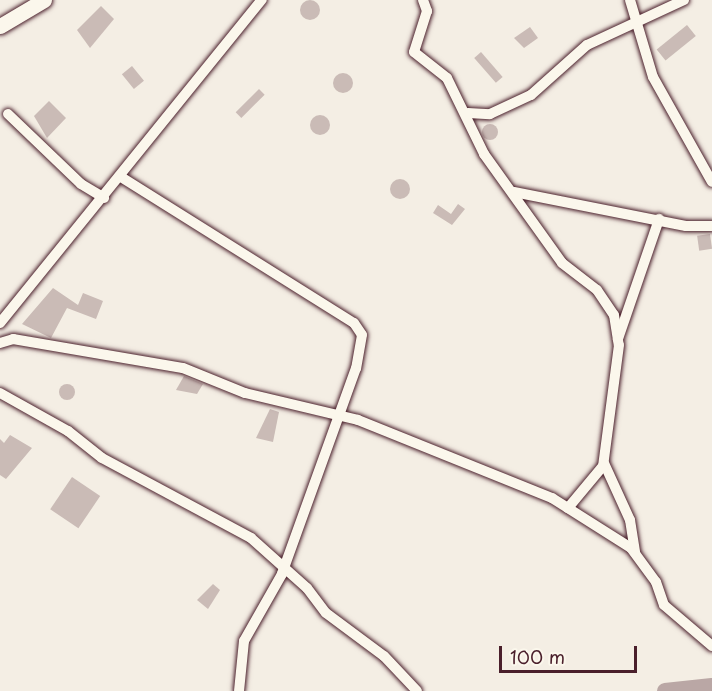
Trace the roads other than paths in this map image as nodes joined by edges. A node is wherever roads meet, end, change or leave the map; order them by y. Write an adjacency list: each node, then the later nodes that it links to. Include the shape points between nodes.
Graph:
1 (44, 0): 6 (highway)
2 (262, 0): 10 (street)
3 (423, 0): 8 (street, via 427,11 414,52 447,78)
4 (630, 0): 7 (street)
5 (684, 0): 7 (street)
6 (0, 26)
7 (637, 26): 8 (street, via 587,45 531,95 490,114); 11 (street, via 653,77)
8 (468, 113): 12 (street, via 484,154)
9 (8, 114): 13 (street, via 81,184)
10 (121, 177): 13 (street); 20 (street, via 358,327 363,344)
11 (712, 182)
12 (514, 192): 14 (street); 17 (street, via 562,263 609,305)
13 (104, 198): 16 (street)
14 (659, 219): 15 (street); 17 (street)
15 (712, 226)
16 (0, 322)
17 (618, 339): 21 (street)
18 (0, 343): 20 (street, via 13,339 177,366 237,390)
19 (0, 393): 24 (street, via 68,431 102,458 251,538)
20 (337, 415): 22 (street, via 406,437); 24 (street)
21 (604, 463): 22 (street); 23 (street, via 630,520)
22 (568, 508): 23 (street)
23 (635, 553): 25 (street, via 664,605)
24 (283, 566): 26 (street, via 244,641); 27 (street, via 326,613 384,656)
25 (712, 646)
26 (239, 691)
27 (417, 691)

